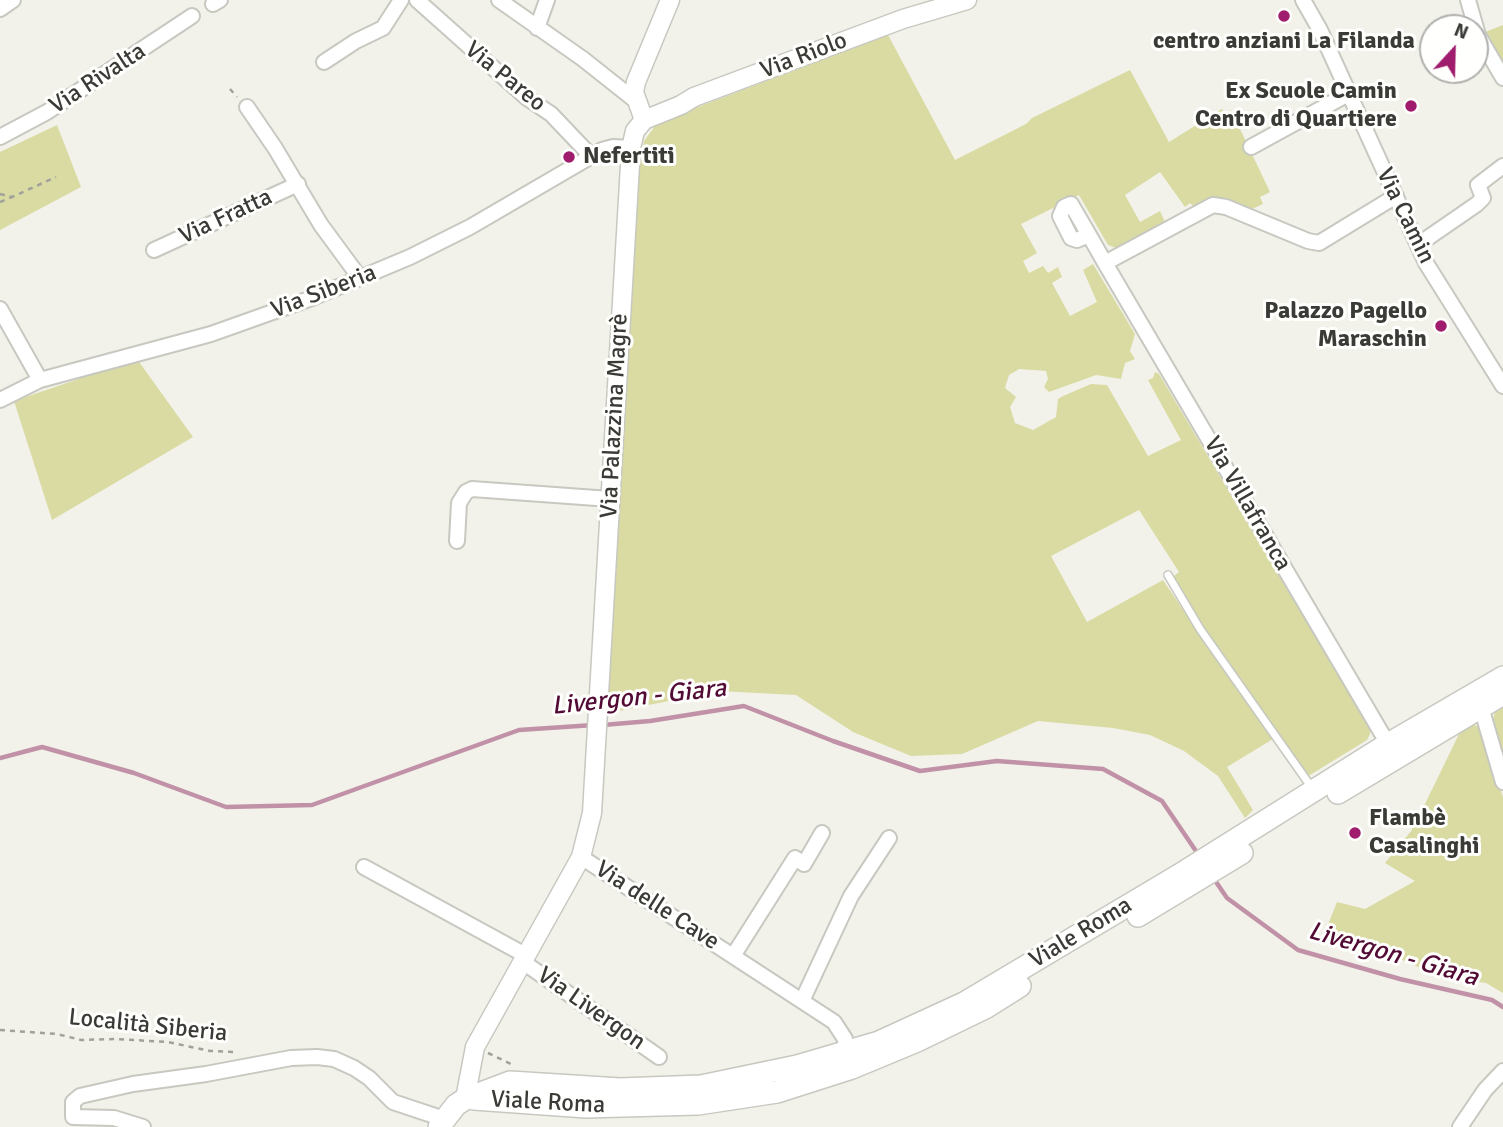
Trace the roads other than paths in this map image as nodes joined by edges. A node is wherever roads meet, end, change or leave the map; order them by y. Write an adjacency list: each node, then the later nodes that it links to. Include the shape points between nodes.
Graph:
1 (13, 0): 10 (street)
2 (401, 0): 13 (street, via 383,28)
3 (417, 0): 22 (street, Via Pareo, via 551,114)
4 (499, 0): 12 (street)
5 (547, 0): 12 (street)
6 (670, 0): 16 (street, via 636,82)
7 (967, 0): 18 (street, Via Riolo, via 903,19)
8 (1303, 0): 15 (street, Via Camin)
9 (1468, 0): 14 (street, via 1478,35)
10 (0, 9)
11 (192, 16): 19 (street, Via Rivalta, via 47,112)
12 (537, 28): 16 (street)
13 (324, 62)
14 (1503, 78)
15 (1348, 94): 20 (street); 25 (street, Via Camin)
16 (636, 102): 18 (street)
17 (247, 107): 24 (street, Via Fratta)
18 (644, 120): 21 (street, Via Palazzina Magrè, via 635,131)
19 (0, 136)
20 (1251, 147)
21 (631, 148): 22 (street, Via Siberia, via 613,147); 35 (street, Via Palazzina Magrè)
22 (591, 156): 30 (street, Via Siberia, via 470,227)
23 (1503, 166): 27 (street, via 1478,185 1483,198 1477,204)
24 (298, 184): 28 (street, Via Fratta); 30 (street, Via Fratta, via 321,226)
25 (1396, 196): 27 (street, Via Camin); 29 (street, via 1319,243 1213,205)
26 (1089, 235): 29 (street, Via Villafranca)
27 (1419, 244): 33 (street, Via Camin, via 1426,263)
28 (154, 250)
29 (1105, 263): 41 (street, Via Villafranca)
30 (360, 278): 32 (street, Via Siberia, via 211,334)
31 (0, 309): 32 (street)
32 (40, 380): 34 (street, Via Siberia)
33 (1503, 386)
34 (0, 401)
35 (610, 499): 36 (street, via 472,489 459,503); 46 (street, Via Palazzina Magrè, via 592,813)
36 (457, 541)
37 (1168, 575): 43 (lane, via 1200,629)
38 (1503, 677): 40 (main road, Viale Roma)
39 (1503, 694): 40 (main road, Viale Roma)
40 (1478, 701): 41 (main road, Viale Roma); 42 (street)
41 (1392, 751): 43 (main road, Viale Roma)
42 (1503, 782)
43 (1318, 797): 48 (main road, Viale Roma)
44 (822, 832): 49 (street, Via delle Cave, via 804,864 795,858)
45 (889, 838): 51 (street, via 851,896)
46 (581, 857): 49 (street, Via delle Cave); 50 (street, Via Palazzina Magrè)
47 (364, 867): 50 (street, Via Livergon)
48 (1108, 926): 52 (main road, Viale Roma, via 964,1003); 55 (main road, Viale Roma, via 985,1008 852,1068 777,1092 698,1104 586,1107)
49 (733, 956): 51 (street, Via delle Cave)
50 (525, 958): 53 (street, Via Livergon); 55 (street, Via Palazzina Magrè, via 475,1047)
51 (802, 1001): 52 (street, Via delle Cave, via 838,1027)
52 (846, 1052): 55 (main road, Viale Roma, via 701,1086 620,1089 510,1082)
53 (659, 1057)
54 (1503, 1071): 58 (street)
55 (465, 1099): 56 (main road)
56 (441, 1123): 57 (street, via 393,1102 354,1068 317,1058 291,1058 133,1084 80,1096 74,1102 74,1117 114,1118)
57 (143, 1127)
58 (1460, 1127)

